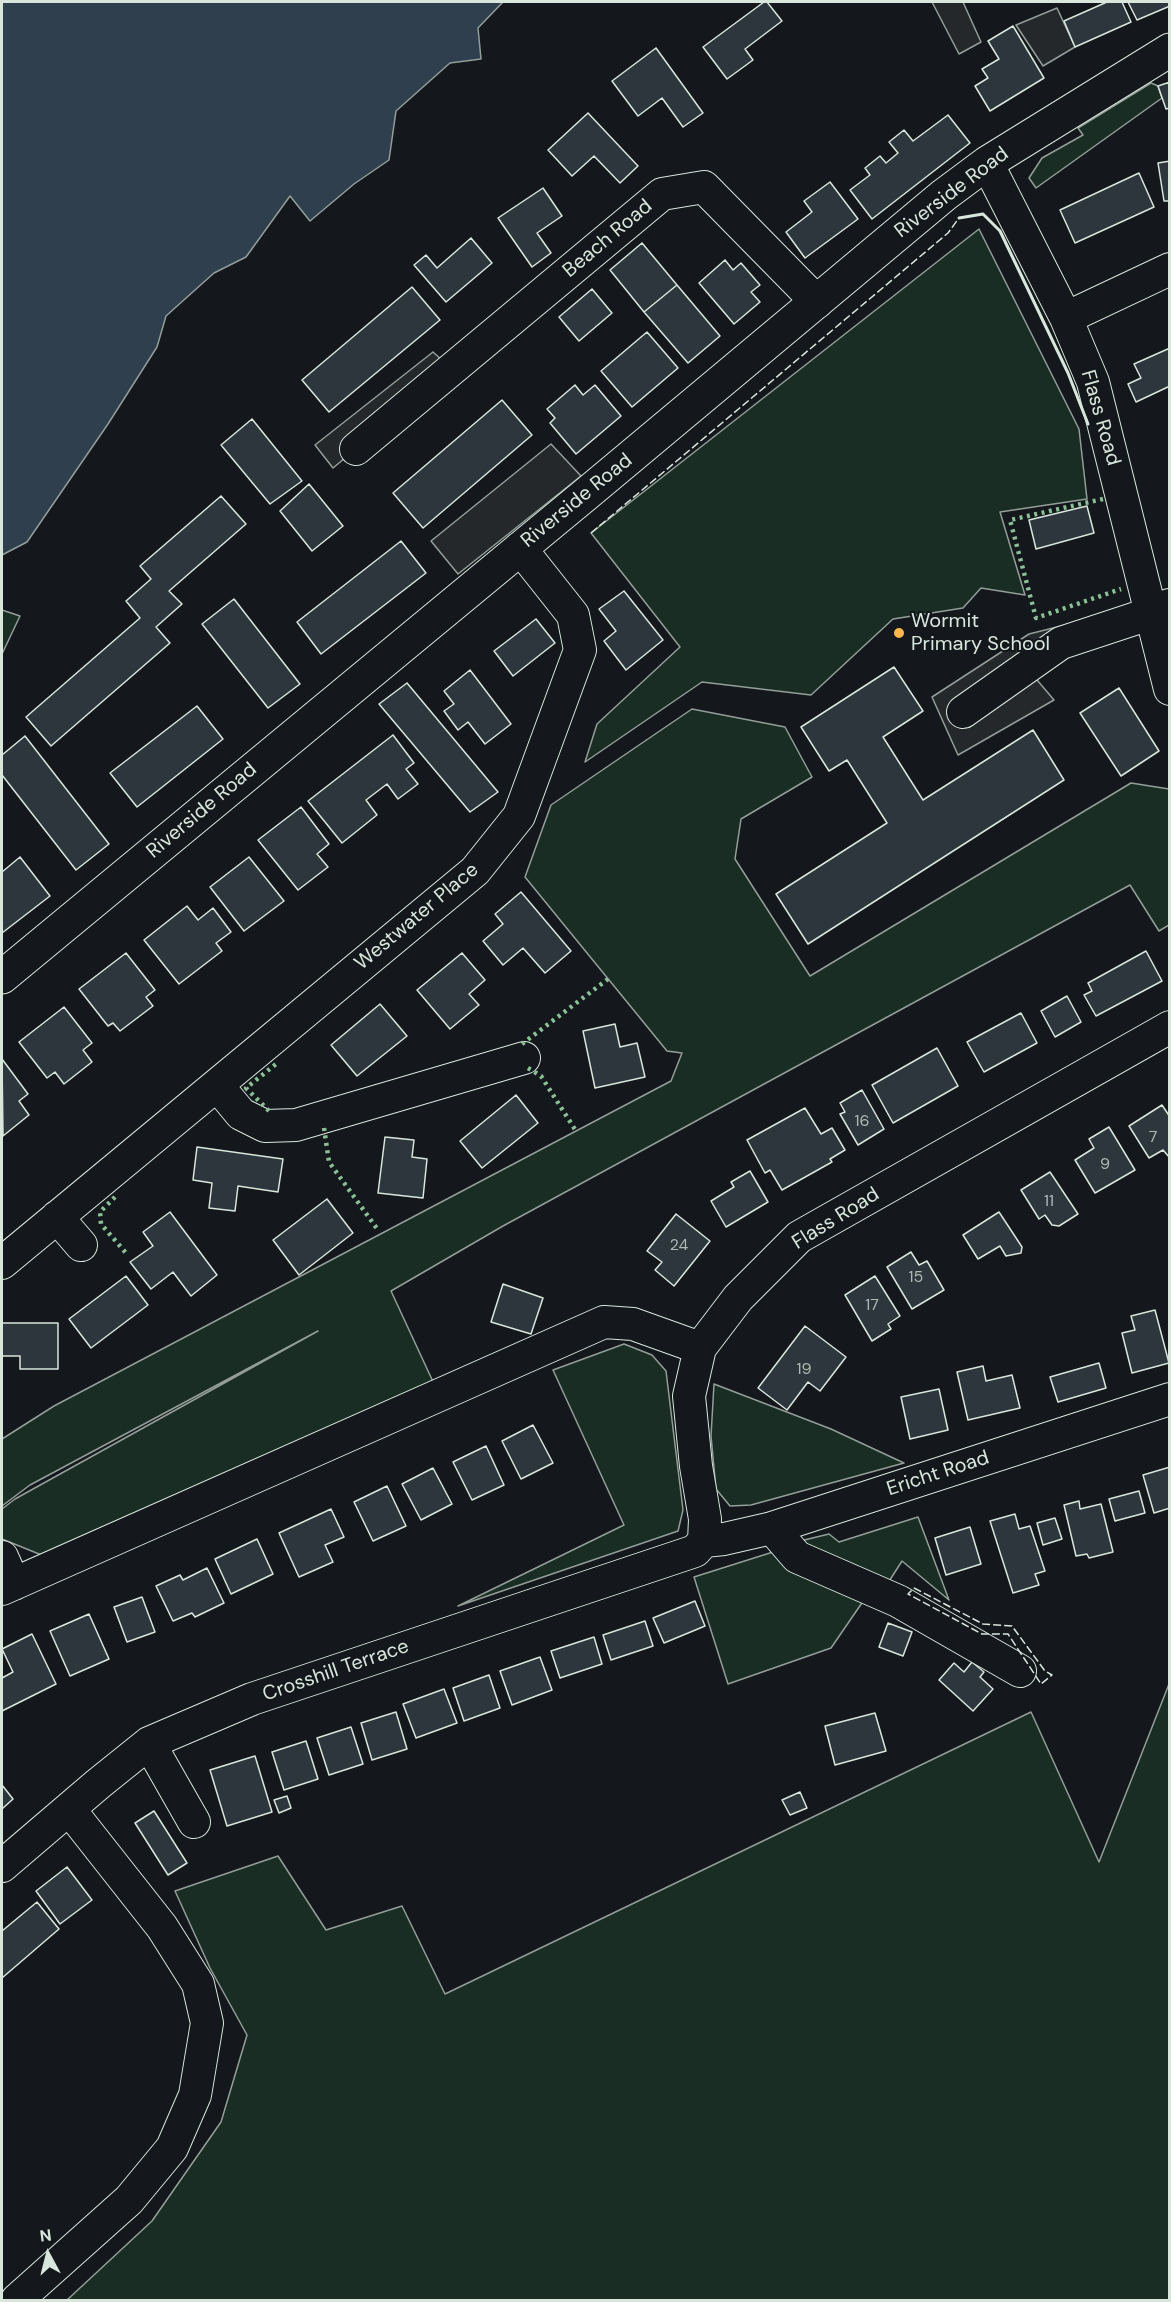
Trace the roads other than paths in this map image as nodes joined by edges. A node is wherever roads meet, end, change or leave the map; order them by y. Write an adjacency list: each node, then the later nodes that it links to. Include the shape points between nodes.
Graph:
1 (1170, 50): 2 (main road, Riverside Road)
2 (987, 163): 4 (main road, Riverside Road); 5 (street, Flass Road)
3 (1170, 269): 5 (street)
4 (817, 302): 6 (street, Beach Road, via 704,187 662,194); 7 (main road, Riverside Road)
5 (1066, 318): 8 (street, Flass Road, via 1093,382)
6 (356, 449)
7 (520, 548): 11 (main road, Riverside Road); 14 (street, Westwater Place, via 573,615 580,650 519,816 475,871)
8 (1161, 609): 9 (street, Flass Road); 10 (street, via 1061,644)
9 (1170, 689)
10 (963, 712)
11 (2, 977)
12 (1170, 1027): 18 (street, Flass Road, via 799,1237 738,1298)
13 (524, 1058): 14 (street, via 296,1125 265,1126 241,1114)
14 (216, 1085): 15 (street, Westwater Place)
15 (57, 1217): 16 (street); 17 (street, Westwater Place)
16 (81, 1245)
17 (2, 1263)
18 (700, 1348): 21 (street, Flass Road, via 689,1396 705,1519); 22 (street, via 633,1324 604,1322)
19 (1170, 1399): 20 (street, Ericht Road)
20 (772, 1528): 21 (street, Ericht Road); 23 (street, via 797,1557 898,1601)
21 (704, 1541): 24 (street, Crosshill Terrace, via 695,1551 252,1699)
22 (6, 1577)
23 (1020, 1671)
24 (149, 1743): 25 (street, Crosshill Terrace); 26 (street)
25 (69, 1809): 27 (street, Crosshill Terrace); 28 (street, via 162,1927 198,1984 207,2023 195,2095 172,2148 129,2200)
26 (194, 1822)
27 (2, 1866)
28 (17, 2301)

